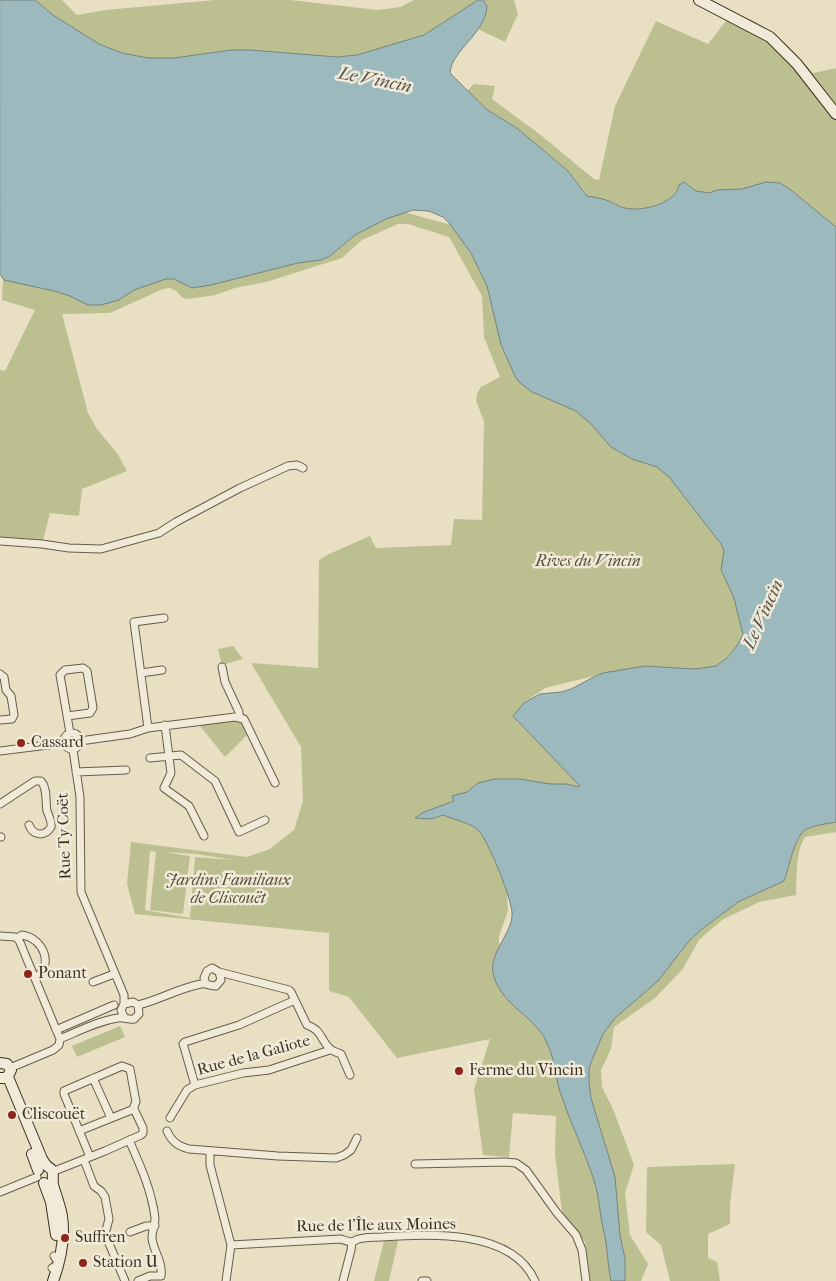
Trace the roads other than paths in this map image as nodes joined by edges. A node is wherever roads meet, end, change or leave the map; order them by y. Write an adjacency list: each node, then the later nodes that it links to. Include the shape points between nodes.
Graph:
1 (699, 0): 2 (street, via 770,37 797,64)
2 (836, 114)
3 (302, 468): 4 (street, via 292,465 274,472 159,533 101,549)
4 (0, 541)
5 (164, 618): 8 (street, via 134,622)
6 (222, 667): 11 (street)
7 (162, 670): 8 (street)
8 (141, 673): 14 (street)
9 (0, 674): 12 (street, via 4,676 6,690 11,696 14,716)
10 (67, 716): 10 (street, via 60,675 65,670 83,668 87,671 93,708 90,713); 15 (street)
11 (240, 718): 13 (street); 24 (street, via 245,720)
12 (0, 720)
13 (165, 726): 14 (street); 20 (street)
14 (148, 728): 16 (street, via 130,734)
15 (70, 733): 16 (street, via 77,735); 17 (street, via 64,738)
16 (80, 741): 18 (street, via 79,747)
17 (64, 743): 18 (street); 19 (street)
18 (73, 750): 23 (street, Rue Ty Coët)
19 (0, 751)
20 (169, 755): 21 (street); 26 (street, via 181,754 214,781 239,832); 28 (street, via 171,773 164,788 189,806)
21 (150, 758)
22 (126, 770): 23 (street)
23 (76, 772): 32 (street, Rue Ty Coët, via 80,797 81,892)
24 (275, 783)
25 (0, 804): 27 (street, via 35,781 41,781 45,786 51,827 46,833 38,834)
26 (265, 820)
27 (29, 825)
28 (204, 836)
29 (0, 936): 30 (street)
30 (17, 938): 35 (street); 35 (street, via 22,935 30,937 42,950 46,960 44,971)
31 (219, 972): 33 (street, via 209,969); 34 (street); 36 (street)
32 (114, 974): 37 (street); 43 (street, Rue Ty Coët, via 124,994)
33 (204, 976): 38 (street); 39 (street)
34 (235, 976): 36 (street); 40 (street, via 289,990)
35 (35, 978): 44 (street)
36 (221, 980): 38 (street, via 213,986)
37 (93, 982)
38 (206, 984): 39 (street)
39 (190, 986): 42 (street)
40 (294, 1000): 46 (street, via 307,1025 319,1032); 51 (street, via 239,1025 185,1042)
41 (114, 1005): 44 (street)
42 (139, 1008): 43 (street, via 133,1002); 43 (street, via 138,1016 128,1020)
43 (123, 1010): 45 (street)
44 (56, 1030): 45 (street)
45 (60, 1039): 49 (street, via 53,1050)
46 (330, 1050): 48 (street, via 341,1054); 51 (street, Rue de la Galiote, via 269,1070)
47 (0, 1063): 49 (street, via 7,1064)
48 (350, 1075)
49 (5, 1076): 62 (street)
50 (93, 1078): 52 (street, via 122,1066 130,1069 136,1102); 53 (street); 55 (street, via 64,1091)
51 (195, 1085): 54 (street, Rue de la Galiote, via 187,1090)
52 (134, 1109): 53 (street); 58 (street, via 143,1131)
53 (111, 1118): 55 (street)
54 (170, 1118)
55 (80, 1131): 60 (street)
56 (167, 1131): 59 (street, via 173,1141 183,1147)
57 (357, 1138): 59 (street, via 350,1150 336,1158)
58 (129, 1140): 60 (street); 64 (street, via 148,1185)
59 (210, 1151): 67 (street, via 210,1165)
60 (87, 1159): 62 (street); 72 (street, via 94,1186 102,1191 105,1198 110,1219 105,1234)
61 (415, 1164): 79 (street, via 516,1163 526,1170 576,1235 582,1250)
62 (45, 1174): 63 (street); 68 (street, via 54,1215)
63 (0, 1192)
64 (154, 1226): 65 (street); 69 (street, via 152,1237 161,1261)
65 (130, 1232)
66 (352, 1242): 67 (street, Rue de l'Île aux Moines); 75 (street); 78 (street, Rue de l'Île aux Moines, via 360,1238 392,1236 446,1236 477,1240 497,1246 524,1263)
67 (231, 1245): 74 (street)
68 (55, 1262): 70 (street); 71 (street)
69 (161, 1278): 73 (street, via 150,1276)
70 (47, 1281)
71 (54, 1281)
72 (125, 1281)
73 (138, 1281)
74 (226, 1281)
75 (343, 1281)
76 (422, 1281): 77 (street)
77 (427, 1281)
78 (535, 1281)
79 (586, 1281)

